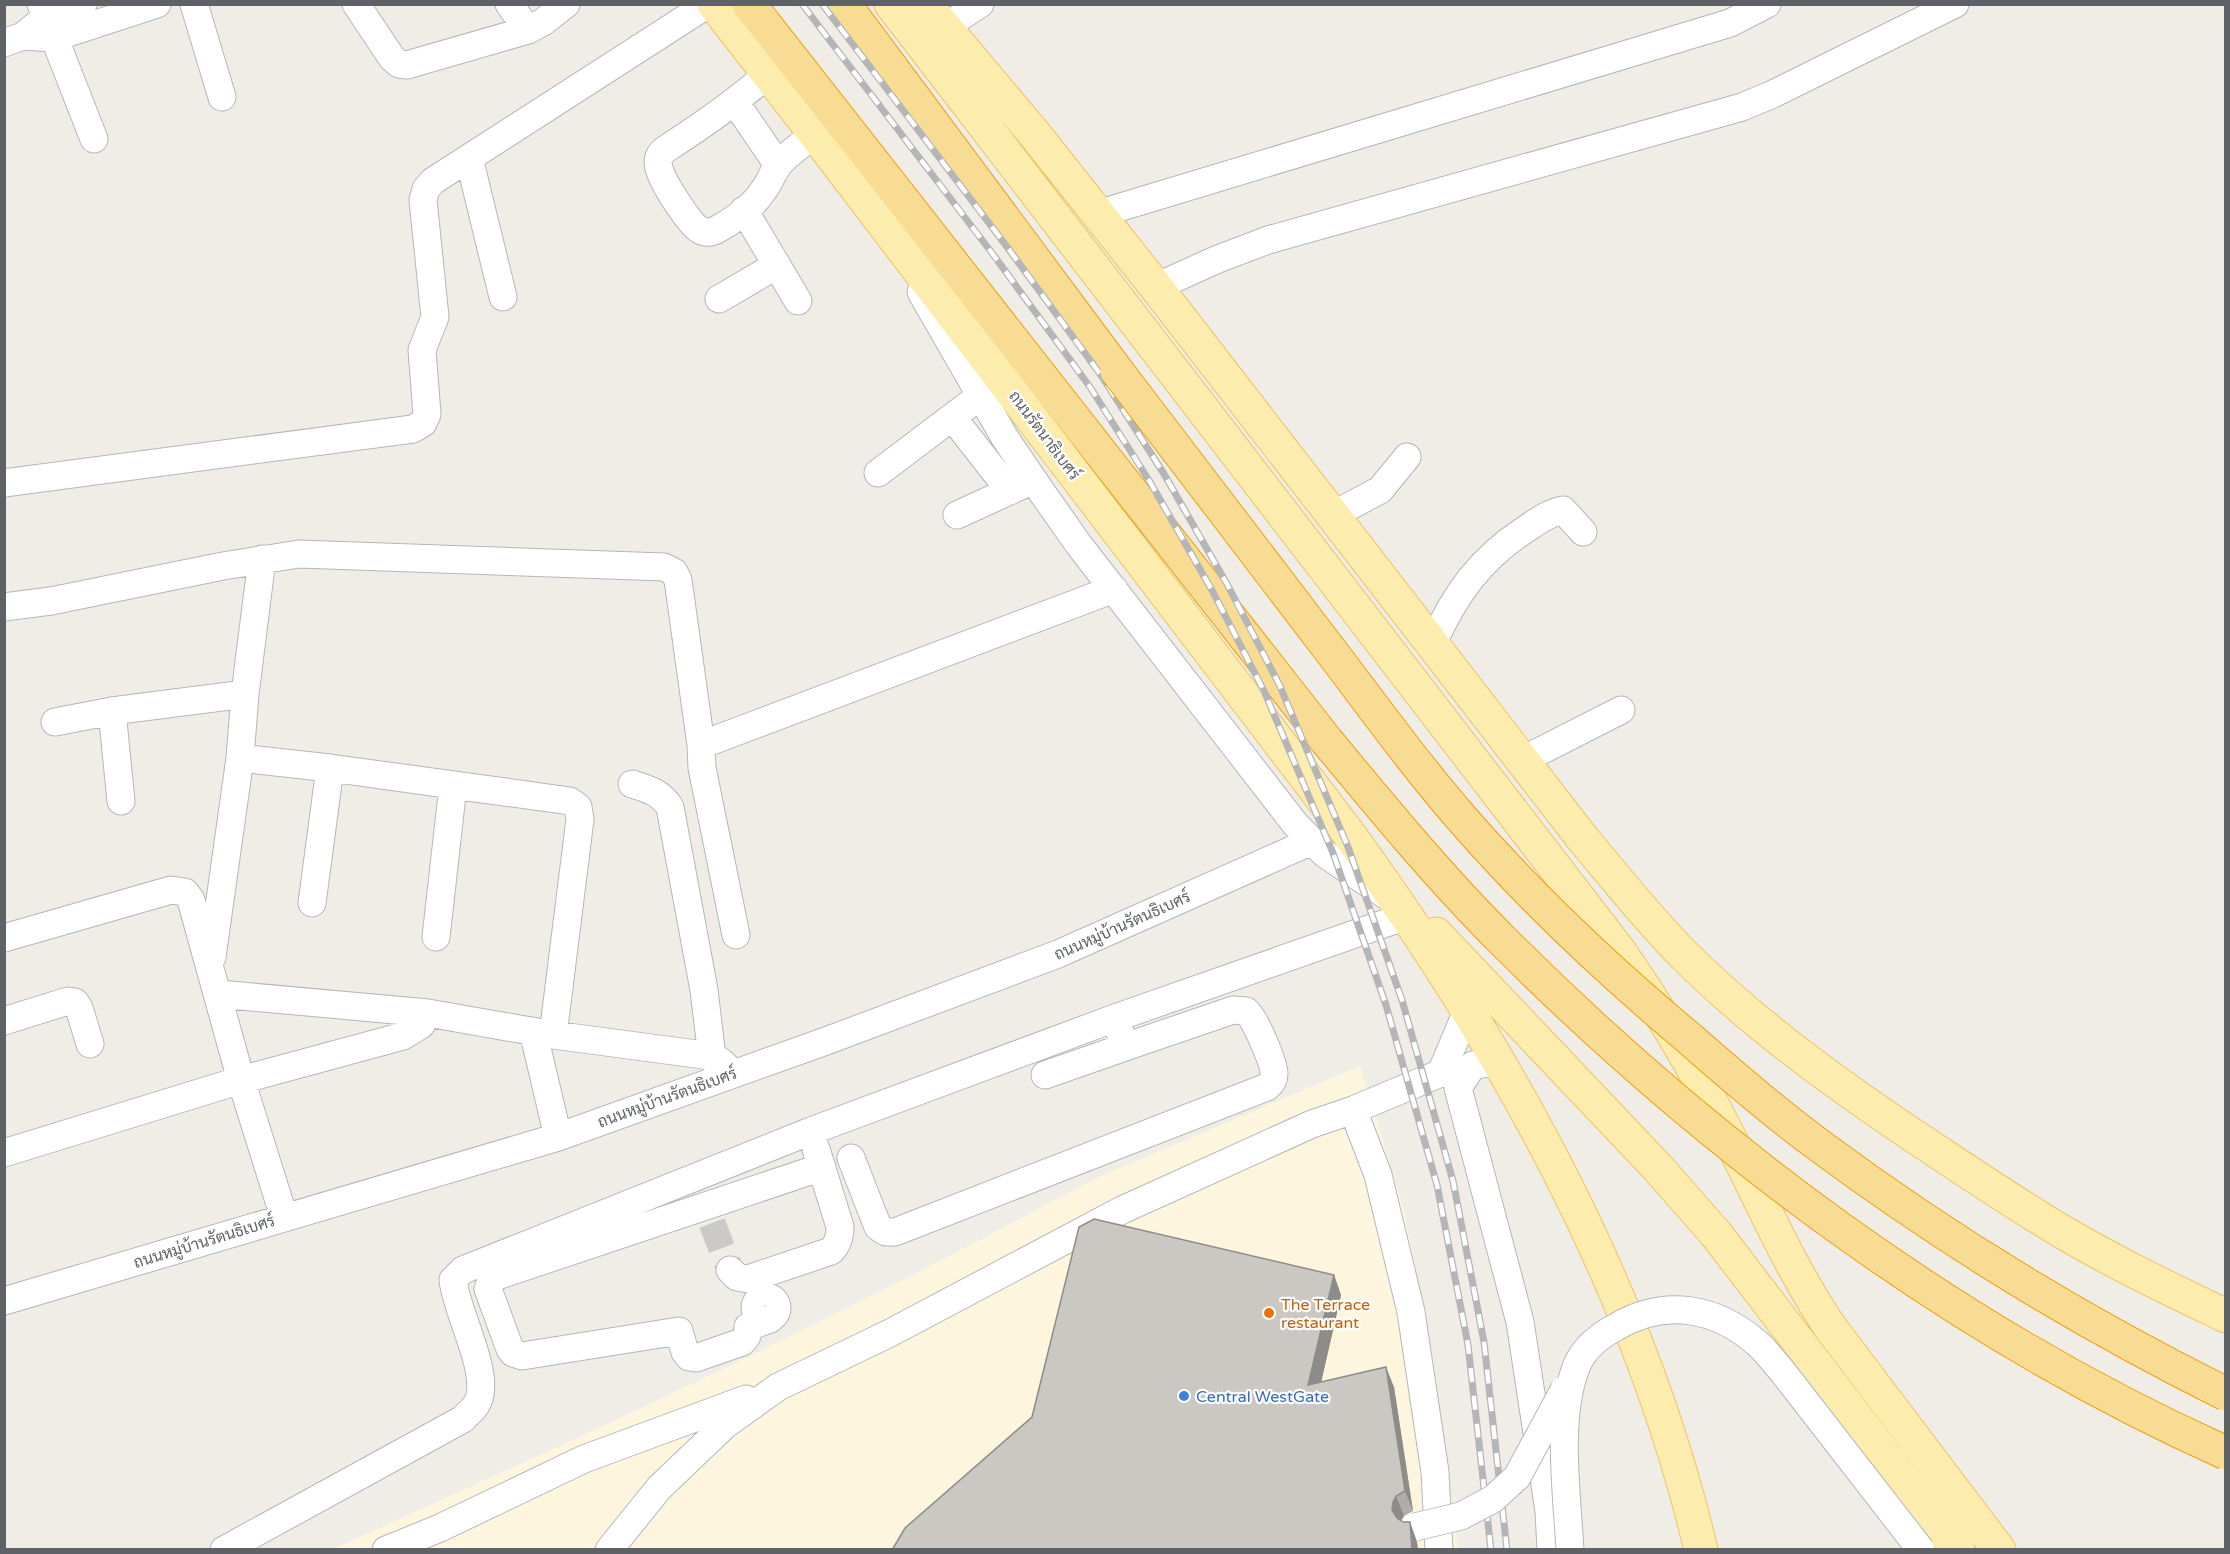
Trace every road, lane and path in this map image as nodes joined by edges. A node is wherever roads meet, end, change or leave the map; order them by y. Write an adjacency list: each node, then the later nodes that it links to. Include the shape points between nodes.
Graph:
1 (83, 4): 16 (street)
2 (158, 4): 16 (street)
3 (194, 4): 20 (street)
4 (356, 4): 17 (street, via 392,58 407,66)
5 (509, 4): 17 (street)
6 (566, 4): 17 (street)
7 (708, 4): 24 (street)
8 (714, 4): 19 (main road, ถนนรัตนาธิเบศร์)
9 (749, 4): 94 (highway, bridge, via 1326,740 1399,830 1502,940 1604,1037 1715,1131 1869,1249 2008,1340 2120,1403)
10 (844, 4): 93 (highway, bridge, via 1422,771 1504,865 1582,944 1767,1104 1868,1181 2030,1287)
11 (891, 4): 106 (main road, bridge, via 1620,952 1675,1036 1809,1295)
12 (980, 4): 15 (street)
13 (1767, 4): 27 (street, via 1730,23)
14 (1955, 4): 30 (street, via 1742,107 1268,240)
15 (935, 16): 27 (main road)
16 (46, 20): 18 (street); 23 (street)
17 (528, 30)
18 (14, 39)
19 (768, 74): 21 (street); 22 (main road, ถนนรัตนาธิเบศร์)
20 (222, 97)
21 (735, 102): 25 (street); 26 (street, via 664,149 658,162 681,209 697,230 717,230)
22 (816, 134): 25 (street); 28 (main road, ถนนรัตนาธิเบศร์)
23 (94, 140)
24 (469, 158): 31 (street); 38 (street, via 433,181 423,200 435,317 422,350 427,414 423,423 413,429)
25 (778, 165): 26 (street, via 764,190)
26 (744, 210): 29 (street)
27 (1098, 214): 30 (main road)
28 (882, 221): 34 (street); 59 (main road, ถนนรัตนาธิเบศร์)
29 (777, 265): 32 (street); 33 (street)
30 (1156, 287): 41 (main road)
31 (503, 297)
32 (719, 299)
33 (798, 301)
34 (980, 396): 35 (street); 39 (street)
35 (953, 418): 37 (street); 39 (street)
36 (1407, 457): 41 (street, via 1380,490)
37 (878, 473)
38 (4, 483)
39 (1022, 486): 40 (street); 44 (street)
40 (957, 515)
41 (1333, 515): 46 (main road)
42 (1583, 532): 46 (street, via 1563,510 1551,512 1502,544 1461,590)
43 (262, 559): 45 (street); 47 (street); 51 (street, via 299,554 664,567 674,572 678,580)
44 (1114, 589): 51 (street); 58 (street)
45 (4, 607)
46 (1433, 643): 53 (main road)
47 (245, 694): 49 (street); 52 (street)
48 (1621, 710): 53 (street)
49 (112, 711): 50 (street); 57 (street)
50 (54, 722)
51 (701, 745): 63 (street, via 702,768)
52 (240, 758): 54 (street); 65 (street)
53 (1523, 759): 90 (main road, via 1583,839 1684,956 1810,1062 2039,1217 2105,1256)
54 (330, 768): 56 (street); 60 (street)
55 (632, 784): 77 (street, via 656,792 670,807)
56 (453, 786): 64 (street); 72 (street, via 570,801 578,807 580,819)
57 (122, 801)
58 (1312, 842): 61 (street); 77 (street, ถนนหมู่บ้านรัตนธิเบศร์, via 1058,954 826,1041)
59 (1373, 867): 61 (main road); 105 (main road, via 1658,1168 1743,1267)
60 (312, 903)
61 (1401, 909): 67 (main road); 69 (street)
62 (5, 934): 65 (street, via 180,890 191,900)
63 (736, 935)
64 (436, 937)
65 (211, 966): 66 (street)
66 (219, 994): 68 (street); 79 (street)
67 (1467, 1011): 76 (main road); 80 (street, via 1442,1073)
68 (428, 1013): 72 (street); 79 (street, via 421,1025 403,1036)
69 (1115, 1018): 71 (street); 74 (street)
70 (4, 1021): 73 (street, via 75,1002)
71 (1083, 1031): 75 (street); 81 (street)
72 (543, 1033): 77 (street); 82 (street)
73 (90, 1044)
74 (1125, 1047): 75 (street); 84 (street, via 1241,1010 1255,1021 1274,1070 1273,1080 1267,1087 895,1232 878,1227)
75 (1092, 1058): 78 (street)
76 (1499, 1062): 101 (street, via 1473,1065 1458,1088 1520,1322 1549,1511); 103 (main road, via 1568,1190 1623,1309 1674,1450)
77 (722, 1065): 82 (street, ถนนหมู่บ้านรัตนธิเบศร์)
78 (1045, 1075)
79 (241, 1080): 83 (street); 86 (street)
80 (1353, 1110): 92 (street, via 1312,1124 1122,1210); 100 (street, via 1378,1174 1411,1312 1435,1472)
81 (811, 1131): 85 (street); 97 (street, via 463,1270 453,1280 481,1374 477,1404 463,1419)
82 (558, 1137): 86 (street, ถนนหมู่บ้านรัตนธิเบศร์)
83 (4, 1153)
84 (851, 1158)
85 (822, 1167): 88 (street, via 840,1227 838,1241 831,1251); 88 (street, via 497,1276 488,1289 510,1349 522,1356 678,1331 685,1352 696,1358 742,1342 748,1327 773,1311)
86 (284, 1217): 89 (street, ถนนหมู่บ้านรัตนธิเบศร์)
87 (730, 1270): 88 (street, via 748,1280)
88 (770, 1272)
89 (4, 1301)
90 (2226, 1316)
91 (1574, 1371): 95 (street, bridge, via 1517,1477 1477,1509); 102 (street, bridge, via 1565,1421); 104 (street, bridge, via 1596,1340 1643,1314 1666,1309 1690,1310 1733,1326 1759,1345 1782,1371)
92 (778, 1388): 96 (street, via 584,1459); 99 (street, via 725,1425 659,1488)
93 (2226, 1394)
94 (2226, 1453)
95 (1415, 1527)
96 (442, 1539): 98 (street)
97 (224, 1550)
98 (386, 1550)
99 (609, 1550)
100 (1438, 1550)
101 (1551, 1550)
102 (1570, 1550)
103 (1701, 1550)
104 (1921, 1550)
105 (1958, 1550)
106 (1999, 1550)

